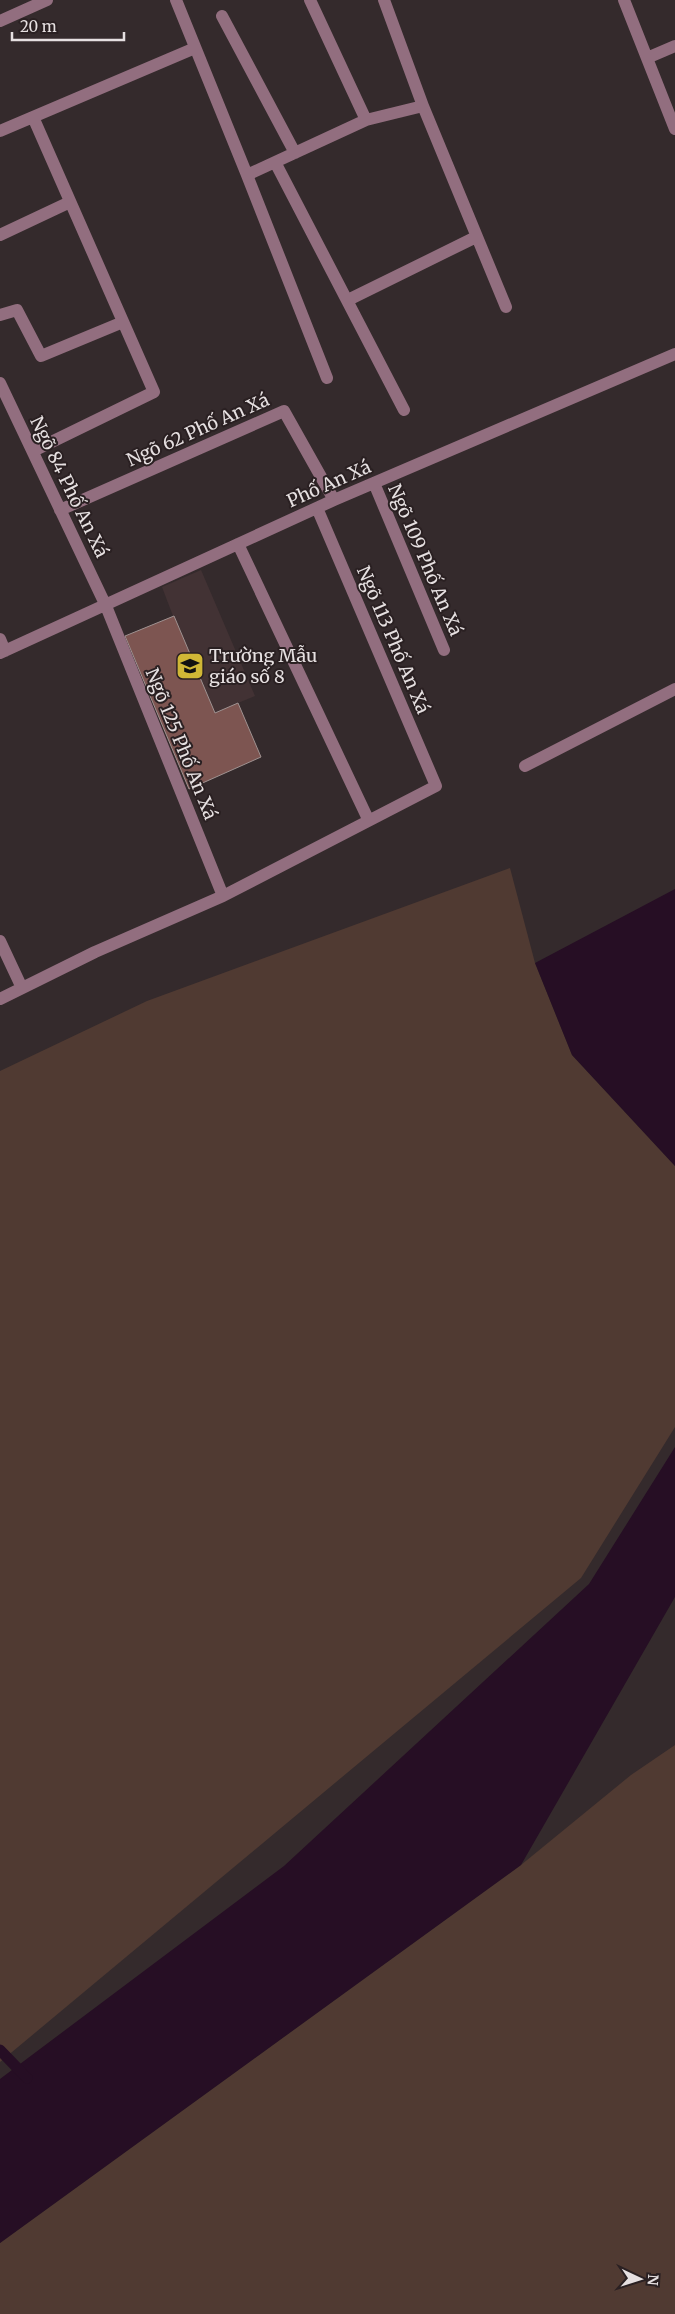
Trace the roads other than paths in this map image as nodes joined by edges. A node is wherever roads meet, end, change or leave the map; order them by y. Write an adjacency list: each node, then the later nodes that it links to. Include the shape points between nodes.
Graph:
1 (46, 0): 7 (street)
2 (176, 0): 9 (street)
3 (310, 0): 13 (street)
4 (384, 0): 11 (street)
5 (624, 0): 10 (street)
6 (222, 16): 16 (street)
7 (0, 21)
8 (675, 46): 10 (street)
9 (195, 48): 12 (street); 18 (street)
10 (647, 58): 14 (street)
11 (422, 106): 13 (street); 21 (street)
12 (33, 117): 15 (street); 19 (street)
13 (366, 120): 16 (street)
14 (675, 129)
15 (0, 131)
16 (296, 153): 17 (street)
17 (276, 162): 18 (street); 22 (street)
18 (247, 176): 27 (street)
19 (70, 202): 20 (street); 25 (street)
20 (0, 235)
21 (476, 237): 22 (street); 23 (street)
22 (348, 300): 29 (street)
23 (506, 307)
24 (0, 315): 25 (street, via 17,310 41,356)
25 (123, 322): 30 (street, via 154,392)
26 (675, 354): 31 (street, Phố An Xá)
27 (327, 378)
28 (0, 383): 30 (street, Ngõ 84 Phố An Xá)
29 (404, 410)
30 (33, 452): 34 (street, Ngõ 84 Phố An Xá)
31 (374, 483): 32 (street, Phố An Xá); 38 (street, Ngõ 109 Phố An Xá)
32 (334, 500): 33 (street, Phố An Xá); 34 (street, Ngõ 62 Phố An Xá, via 284,411)
33 (317, 508): 35 (street, Phố An Xá); 41 (street, Ngõ 113 Phố An Xá, via 436,786)
34 (60, 510): 36 (street, Ngõ 84 Phố An Xá)
35 (238, 544): 36 (street, Phố An Xá); 41 (street)
36 (106, 606): 37 (street, Phố An Xá); 42 (street, Ngõ 125 Phố An Xá)
37 (2, 648)
38 (444, 650)
39 (675, 690): 40 (street)
40 (525, 766)
41 (368, 819): 42 (street)
42 (224, 896): 44 (street, via 95,952)
43 (0, 941): 44 (street)
44 (22, 988): 45 (street)
45 (0, 999)

